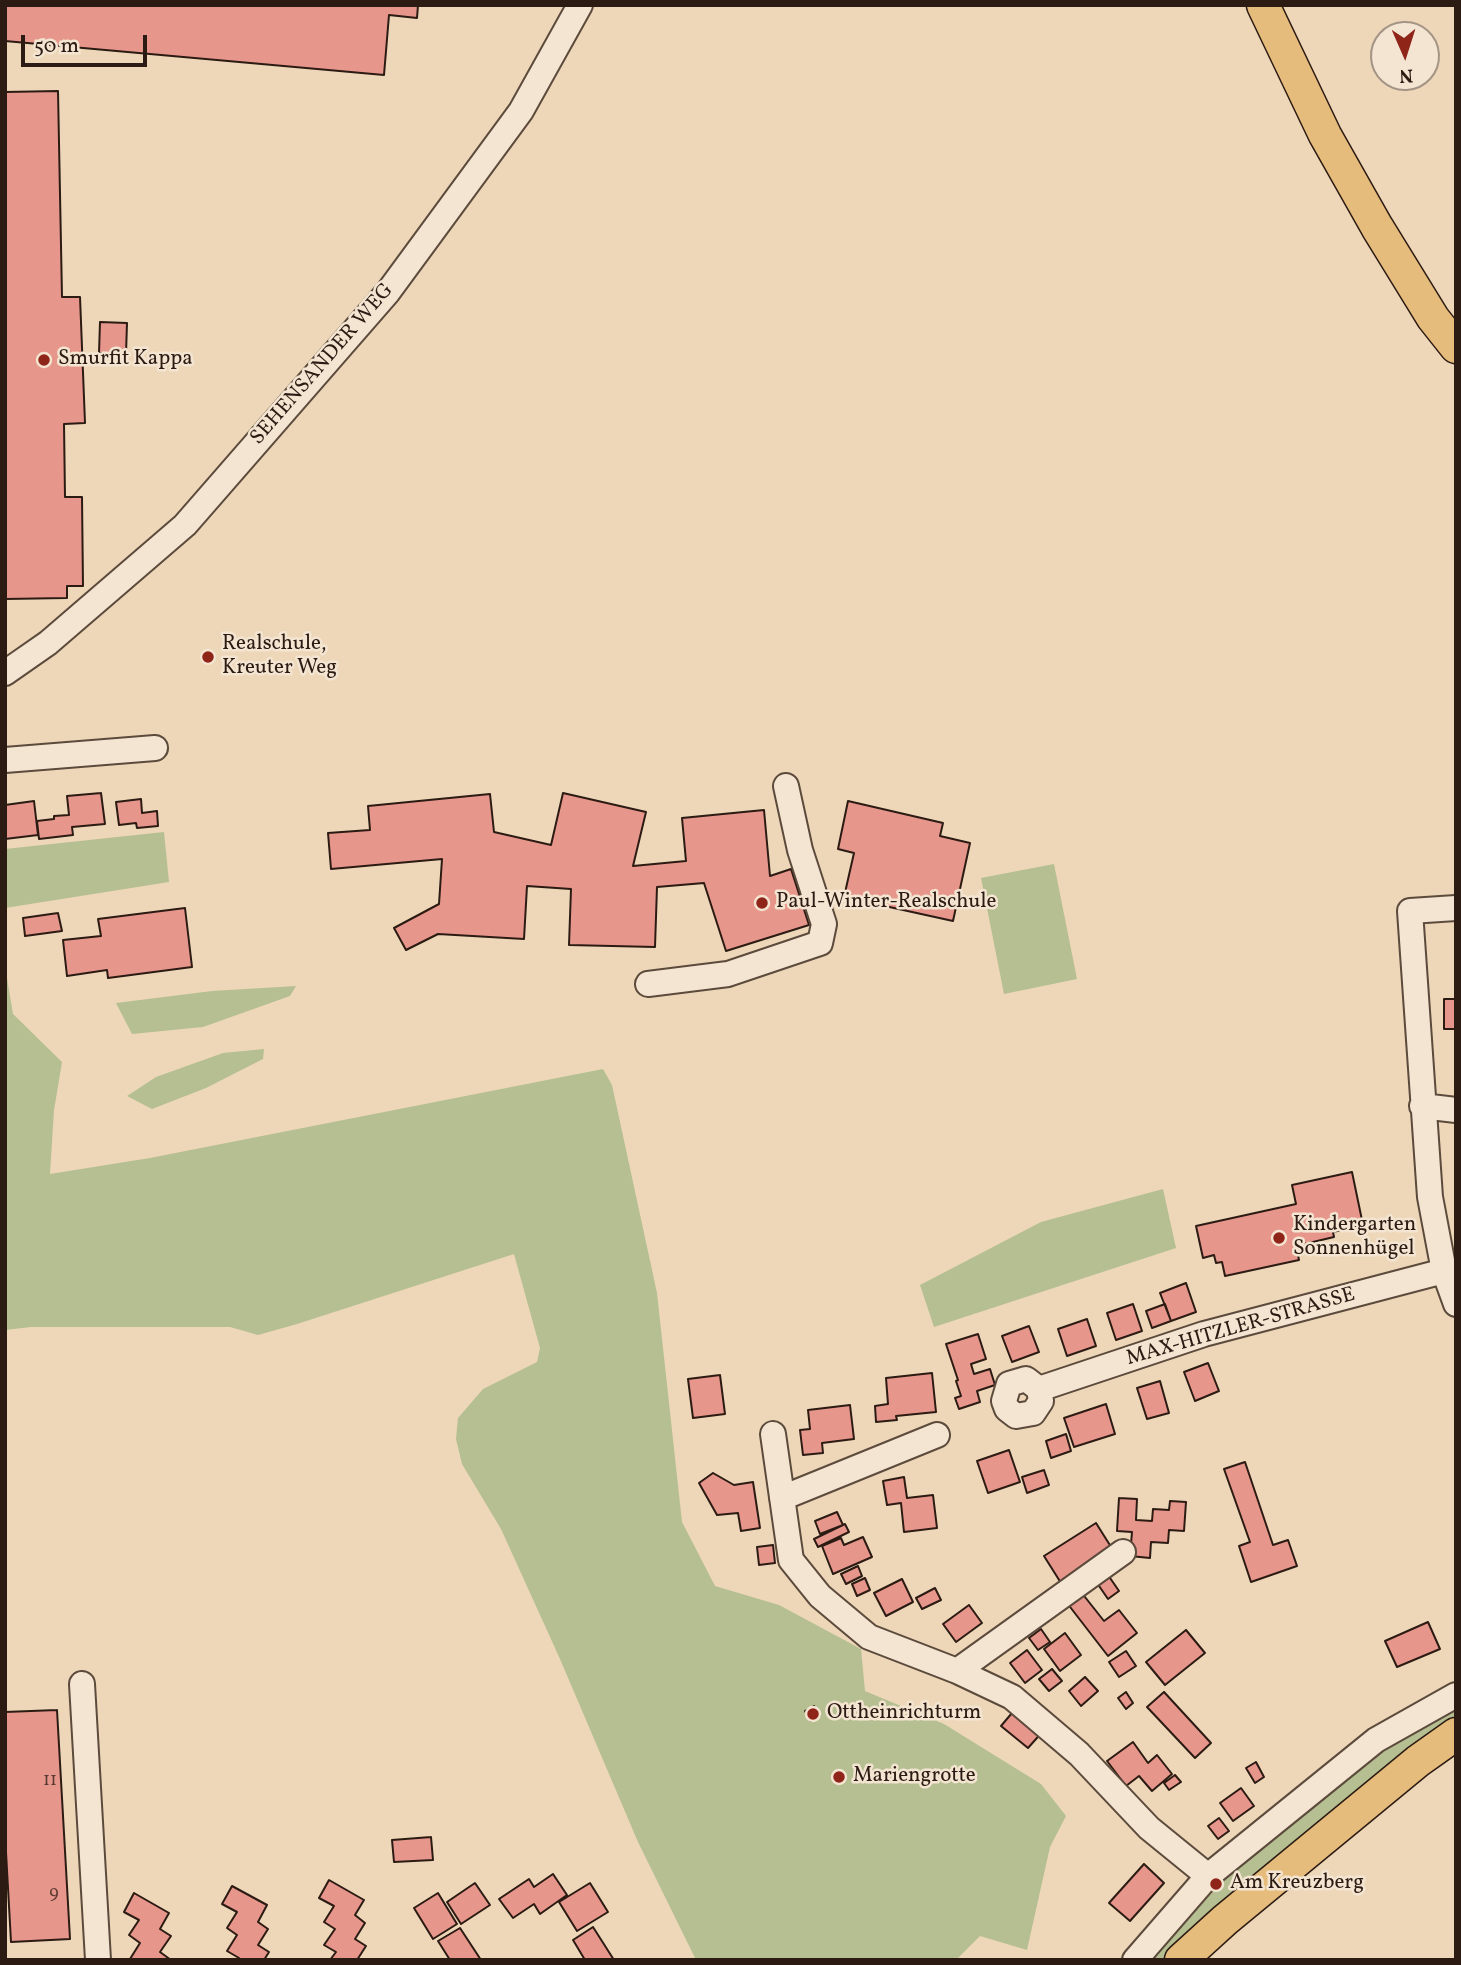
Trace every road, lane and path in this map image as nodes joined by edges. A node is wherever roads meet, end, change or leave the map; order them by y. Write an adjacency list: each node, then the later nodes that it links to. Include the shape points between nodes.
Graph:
1 (580, 5): 4 (street, SEHENSANDER WEG, via 521,111 388,292 184,525 48,643)
2 (1263, 5): 3 (main road, via 1338,158 1433,318)
3 (1456, 347)
4 (5, 674)
5 (155, 748): 6 (street)
6 (5, 760)
7 (786, 786): 9 (street, via 824,924 820,943 728,974)
8 (1456, 908): 10 (street, via 1410,911)
9 (648, 984)
10 (1422, 1106): 11 (street); 12 (street, via 1430,1197)
11 (1456, 1110)
12 (1450, 1271): 13 (street); 14 (street, MAX-HITZLER-STRASSE, via 1204,1334)
13 (1456, 1304)
14 (1039, 1390)
15 (773, 1434): 17 (street)
16 (937, 1435): 17 (street)
17 (782, 1499): 19 (street, via 791,1560 820,1596 869,1637)
18 (1122, 1552): 19 (street)
19 (957, 1671): 23 (street, via 1012,1697 1079,1754 1149,1828)
20 (82, 1684): 24 (street)
21 (1456, 1695): 23 (street, via 1376,1740)
22 (1456, 1734): 26 (main road)
23 (1208, 1875): 25 (street)
24 (98, 1960)
25 (1135, 1960)
26 (1181, 1960)

